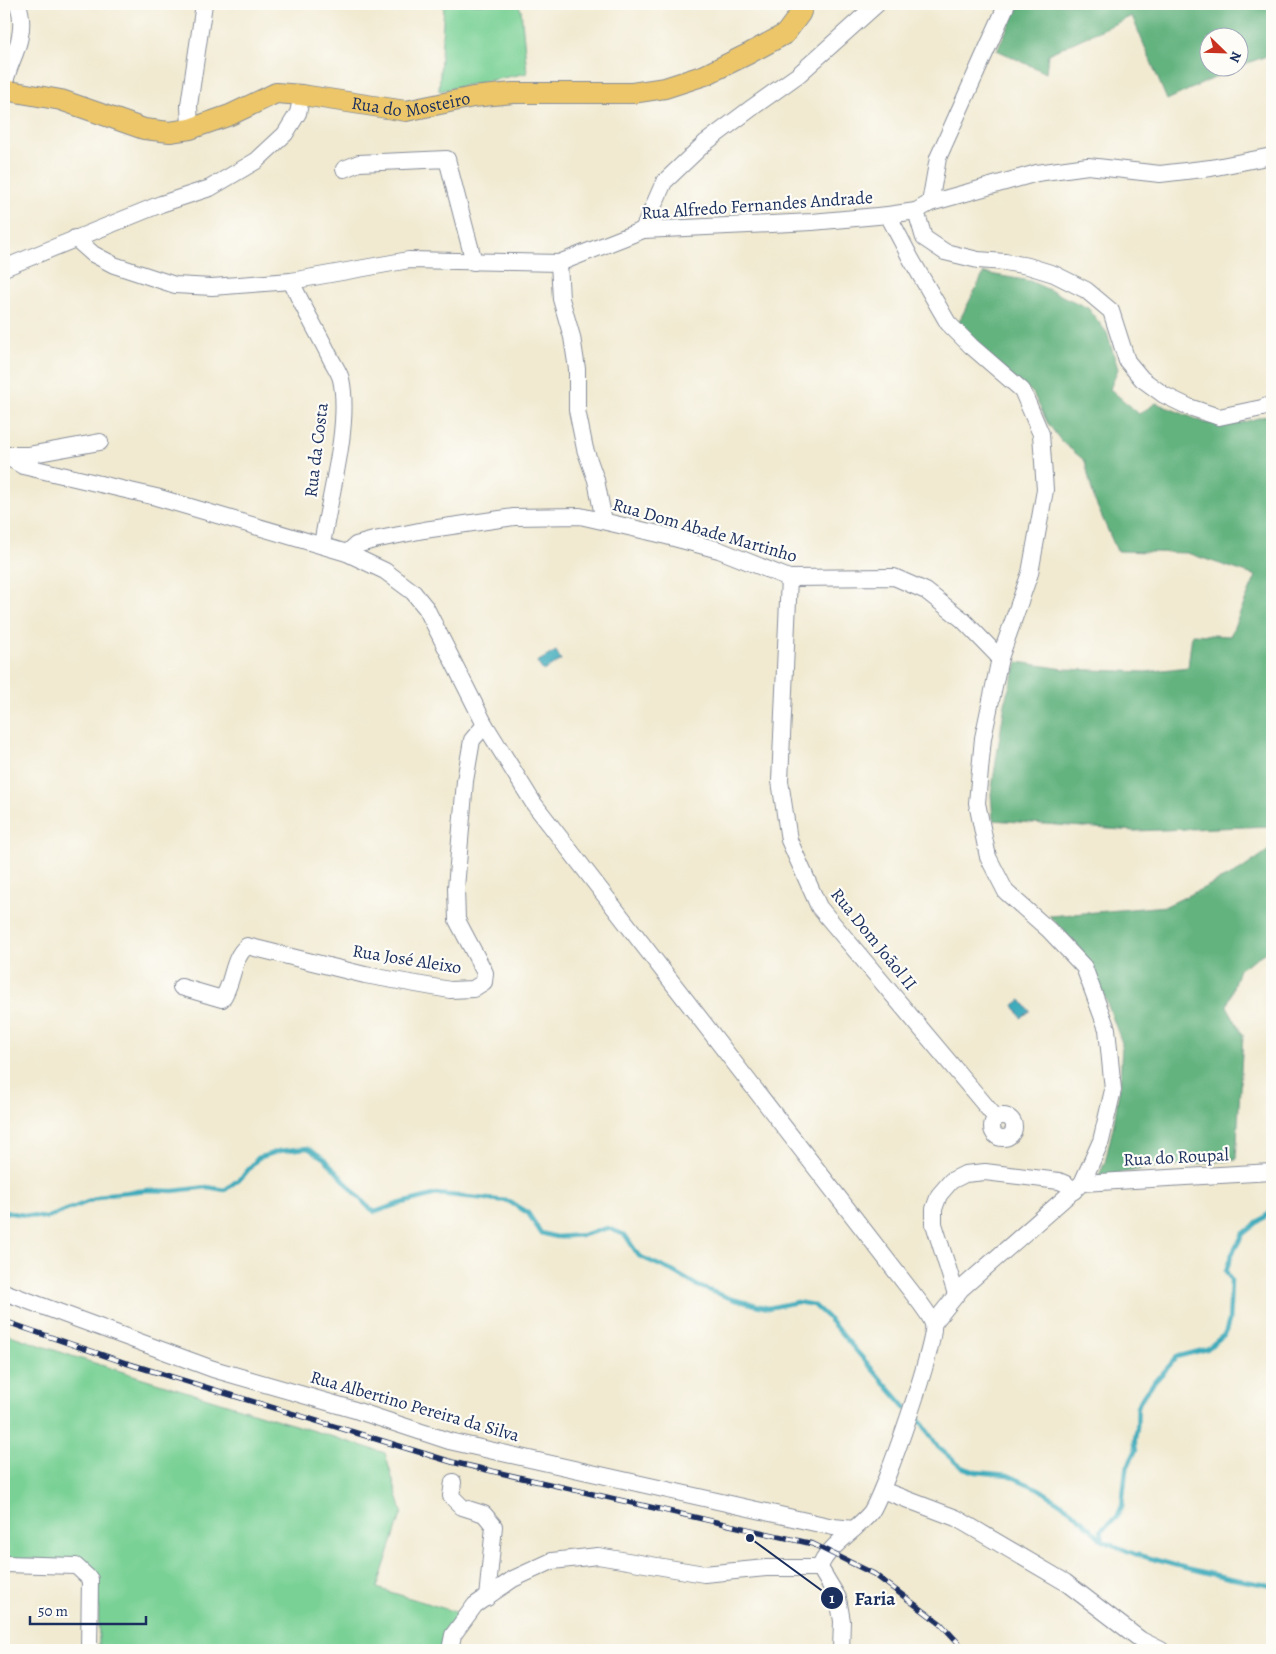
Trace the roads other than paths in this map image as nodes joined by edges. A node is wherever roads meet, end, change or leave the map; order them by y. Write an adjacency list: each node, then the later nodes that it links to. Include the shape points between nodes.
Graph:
1 (18, 4): 6 (street, via 20,36)
2 (204, 4): 8 (street, via 189,106)
3 (804, 4): 7 (main road, Rua do Mosteiro, via 785,34 706,75 664,88 632,92 503,94 406,111)
4 (877, 4): 13 (street, via 798,76 705,143 664,182)
5 (1007, 4): 11 (street, via 938,158)
6 (4, 90): 8 (main road, Rua do Mosteiro, via 61,100 144,129 170,132)
7 (302, 95): 8 (main road, Rua do Mosteiro, via 276,93 230,115); 14 (street, via 298,113 285,134 256,161 210,188)
8 (190, 129)
9 (1272, 156): 11 (street, Rua Alfredo Fernandes Andrade, via 1160,174 1088,166 1037,173)
10 (344, 169): 15 (street, via 358,163 448,159)
11 (923, 207): 12 (street, Rua Alfredo Fernandes Andrade); 19 (street, via 924,238 945,252 1028,266 1054,274 1086,290 1112,311 1127,361 1142,379 1164,395 1218,417)
12 (888, 215): 13 (street, Rua Alfredo Fernandes Andrade); 26 (street, via 948,323 1022,390 1041,434 1045,490 1030,573)
13 (643, 230): 16 (street, Rua Alfredo Fernandes Andrade)
14 (75, 238): 17 (street); 18 (street, Rua Alfredo Fernandes Andrade, via 93,254 114,265 175,285 212,287)
15 (474, 262): 16 (street, Rua Alfredo Fernandes Andrade); 18 (street, Rua Alfredo Fernandes Andrade, via 409,260)
16 (559, 263): 22 (street, via 561,299 572,337 576,368 577,410)
17 (4, 268)
18 (291, 281): 23 (street, Rua da Costa, via 340,378 343,398 341,433)
19 (1272, 404)
20 (100, 442): 21 (street)
21 (4, 455): 23 (street, via 23,466 156,497)
22 (604, 521): 24 (street, Rua Dom Abade Martinho, via 580,516 514,517 374,540 356,545); 25 (street, Rua Dom Abade Martinho, via 718,550)
23 (322, 545): 24 (street)
24 (346, 553): 27 (street, via 385,571 413,592 426,608)
25 (789, 578): 26 (street, Rua Dom Abade Martinho, via 894,577 926,591 963,620); 29 (street, Rua Dom Joãol II, via 780,781 790,840 818,908)
26 (1000, 658): 31 (street, via 982,738 977,803 988,857 1006,892 1084,967 1108,1030 1113,1090 1101,1142)
27 (485, 725): 28 (street, Rua José Aleixo, via 472,740 465,781 456,888 457,920 485,974 484,982 473,989 450,990 246,946 240,952 228,992 222,999); 34 (street, via 534,804 915,1296)
28 (181, 987)
29 (996, 1118)
30 (1272, 1172): 31 (street, Rua do Roupal)
31 (1078, 1187): 33 (street); 33 (street, via 1059,1181 985,1172 965,1174 951,1181 939,1195 934,1209 934,1224)
32 (4, 1292): 37 (street, Rua Albertino Pereira da Silva, via 213,1369 449,1441)
33 (956, 1294): 34 (street)
34 (933, 1324): 36 (street, via 933,1337 919,1385)
35 (453, 1482): 40 (street, via 451,1496 462,1507 484,1514 494,1526)
36 (882, 1490): 37 (street, via 872,1510); 44 (street, via 956,1518 1066,1582 1141,1640)
37 (854, 1530): 39 (street, via 824,1557)
38 (4, 1564): 41 (street, via 76,1566 90,1579)
39 (820, 1568): 40 (street, via 766,1568 704,1574 598,1556 552,1561 513,1579); 43 (street, via 838,1598)
40 (486, 1598): 42 (street, via 475,1605 453,1635)
41 (88, 1650)
42 (450, 1650)
43 (842, 1650)
44 (1161, 1650)

